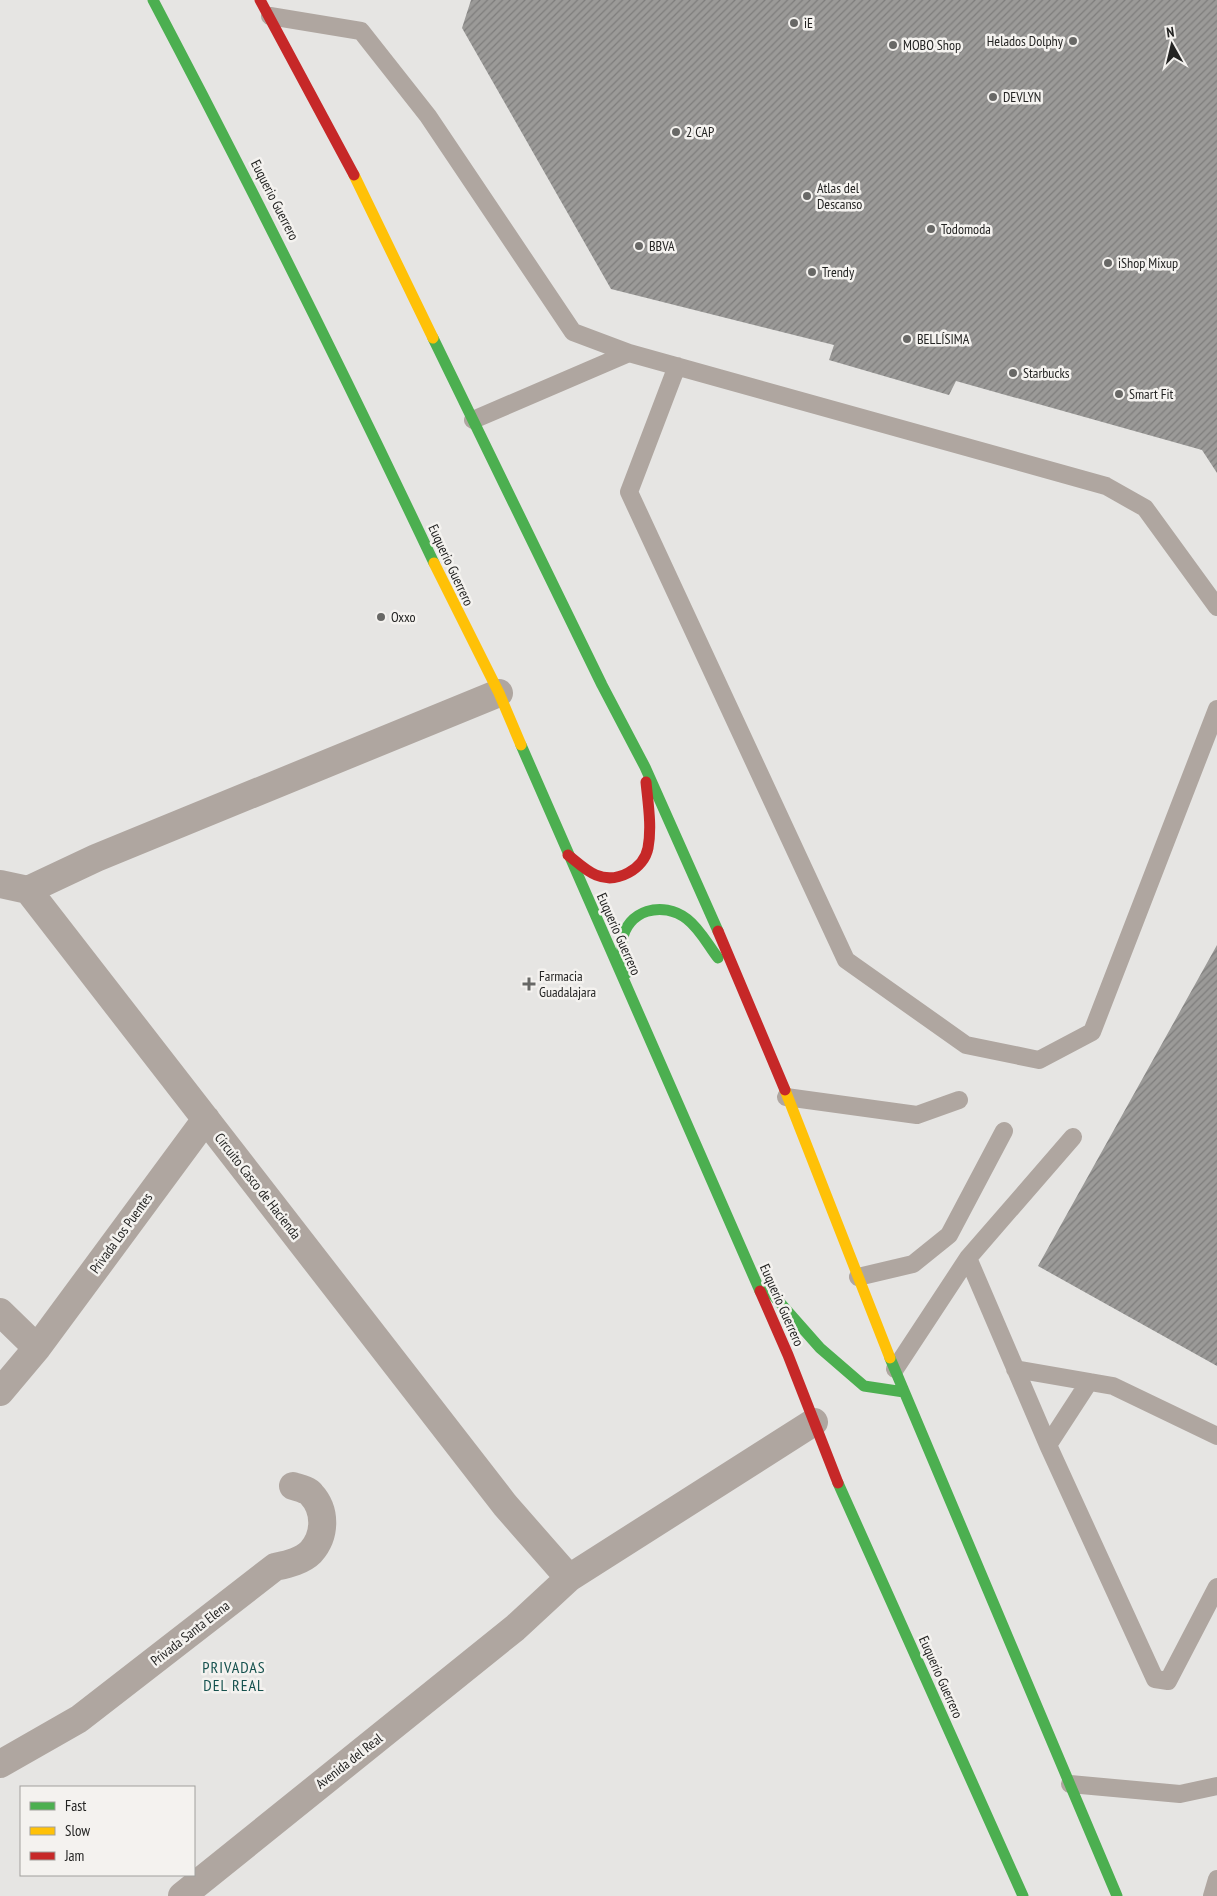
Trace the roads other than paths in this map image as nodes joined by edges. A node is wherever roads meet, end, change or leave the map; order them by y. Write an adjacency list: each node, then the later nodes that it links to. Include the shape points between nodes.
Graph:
1 (153, 0): 8 (main road, Euquerio Guerrero, via 260,204)
2 (260, 0): 3 (main road)
3 (270, 16): 4 (lane, via 361,30 428,116 573,332); 6 (main road, via 334,135)
4 (629, 353): 5 (lane); 6 (lane)
5 (677, 366): 7 (lane, via 1106,486 1145,508); 9 (lane, via 629,492 846,960 966,1045 1039,1060 1092,1032)
6 (473, 420): 10 (main road, via 602,686)
7 (1217, 607)
8 (499, 692): 11 (main road, Euquerio Guerrero); 13 (street, via 96,858)
9 (1217, 709)
10 (645, 767): 11 (main road, via 646,856 633,871 616,877 598,876); 14 (main road)
11 (567, 854): 15 (main road, Euquerio Guerrero)
12 (0, 884): 13 (street)
13 (28, 890): 18 (street, Circuito Casco de Hacienda)
14 (736, 980): 15 (main road, via 689,921 666,909 649,908 629,923 622,943); 16 (main road)
15 (632, 1000): 22 (main road, Euquerio Guerrero)
16 (786, 1096): 17 (lane, via 917,1115); 23 (main road)
17 (959, 1100)
18 (206, 1118): 25 (street, Privada Los Puentes); 35 (street, Circuito Casco de Hacienda, via 505,1505)
19 (1004, 1131): 23 (lane, via 948,1235 913,1264)
20 (1073, 1137): 21 (lane)
21 (968, 1258): 26 (lane); 27 (lane)
22 (750, 1268): 30 (main road, via 820,1348 864,1386); 31 (main road, Euquerio Guerrero)
23 (858, 1277): 26 (main road)
24 (0, 1312): 25 (street)
25 (37, 1348): 29 (street, Privada Los Puentes)
26 (895, 1369): 30 (main road)
27 (1015, 1370): 28 (lane); 33 (lane)
28 (1089, 1382): 32 (lane, via 1113,1386); 33 (lane)
29 (0, 1392)
30 (904, 1392): 38 (main road)
31 (814, 1422): 35 (street, Avenida del Real); 42 (main road, Euquerio Guerrero, via 829,1463)
32 (1217, 1436)
33 (1048, 1445): 36 (lane, via 1155,1678 1168,1681)
34 (293, 1486): 37 (street, Privada Santa Elena, via 310,1493 323,1513 321,1536 311,1552 293,1563 275,1567 79,1719)
35 (569, 1578): 41 (street, Avenida del Real, via 516,1628)
36 (1217, 1586)
37 (0, 1764)
38 (1070, 1784): 39 (lane, via 1180,1794); 43 (main road)
39 (1217, 1786)
40 (1217, 1879): 44 (lane)
41 (182, 1896)
42 (1023, 1896)
43 (1117, 1896)
44 (1212, 1896)

